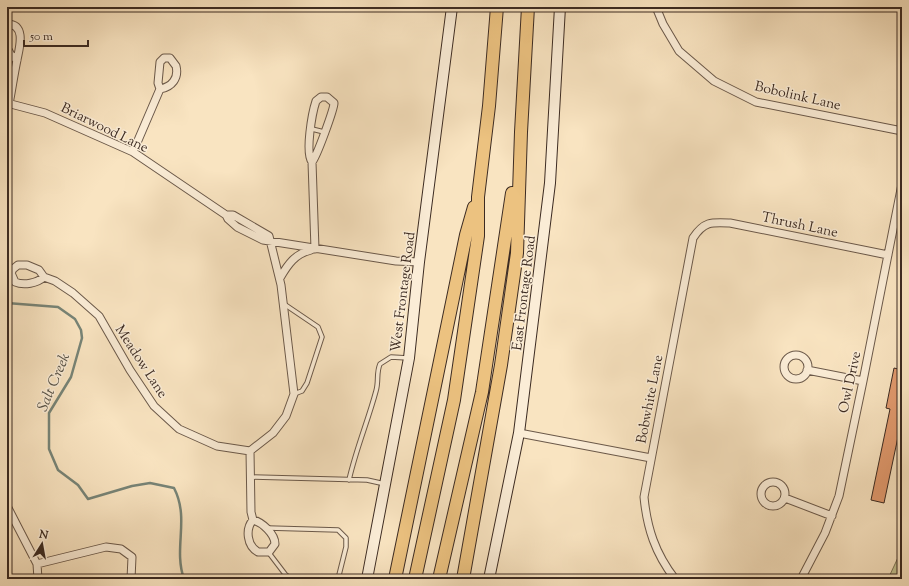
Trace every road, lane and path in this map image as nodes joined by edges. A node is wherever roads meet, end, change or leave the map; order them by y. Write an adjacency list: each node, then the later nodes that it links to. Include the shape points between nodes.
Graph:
1 (452, 7): 26 (street, West Frontage Road)
2 (497, 7): 18 (highway)
3 (528, 7): 14 (highway)
4 (560, 7): 34 (street, East Frontage Road, via 550,183)
5 (656, 7): 12 (street, Bobolink Lane, via 679,51 714,81 756,102)
6 (7, 24): 8 (street, via 15,26 20,36)
7 (7, 48): 8 (street, via 11,56)
8 (17, 60): 10 (street)
9 (160, 90): 15 (street)
10 (8, 104): 15 (street, Briarwood Lane, via 45,113)
11 (312, 128): 13 (lane); 13 (street, via 316,101 321,97 327,97 334,102 334,110); 16 (street, via 309,148)
12 (902, 131)
13 (324, 132): 16 (street)
14 (521, 132): 54 (highway, via 482,392); 55 (highway, via 517,253 501,365)
15 (133, 152): 19 (street, Briarwood Lane)
16 (312, 162): 24 (street)
17 (902, 184): 25 (street, Owl Drive)
18 (478, 197): 52 (highway, via 464,242); 53 (highway, via 478,236 454,400)
19 (226, 215): 20 (street, Briarwood Lane, via 233,215); 22 (street, Briarwood Lane, via 228,220)
20 (246, 222): 22 (lane); 23 (street, Briarwood Lane, via 266,233)
21 (707, 223): 25 (street, Thrush Lane, via 730,223); 36 (street, Bobwhite Lane, via 698,229 693,238)
22 (241, 229): 23 (street, Briarwood Lane, via 261,239)
23 (270, 240): 24 (street, Briarwood Lane); 28 (street)
24 (315, 249): 26 (street, Briarwood Lane); 28 (street, via 296,256)
25 (888, 255): 32 (street, Owl Drive)
26 (419, 262): 30 (street, West Frontage Road)
27 (44, 277): 35 (street, Meadow Lane, via 73,293 99,316 154,406 179,429 217,446)
28 (280, 278): 29 (street)
29 (283, 304): 33 (street); 33 (lane, via 318,327 322,337 307,383 302,391)
30 (409, 358): 38 (lane, via 391,357 380,364 377,389); 39 (street, West Frontage Road)
31 (807, 370): 32 (street)
32 (863, 381): 42 (street, Owl Drive, via 839,496)
33 (294, 394): 35 (street, via 286,416 274,433)
34 (519, 433): 36 (street); 56 (street, East Frontage Road)
35 (250, 451): 37 (street)
36 (651, 458): 57 (street, Bobwhite Lane, via 644,496 646,523)
37 (251, 477): 38 (lane); 43 (street)
38 (349, 480): 39 (lane)
39 (385, 485): 51 (street, West Frontage Road)
40 (785, 498): 42 (street)
41 (7, 508): 46 (street)
42 (832, 516): 58 (street, Owl Drive)
43 (253, 520): 44 (street); 45 (street, via 248,528 251,545 258,552)
44 (265, 528): 45 (street, via 273,535 275,542 273,549); 50 (lane, via 338,530 346,538)
45 (268, 552): 49 (lane)
46 (37, 564): 47 (street); 48 (street, via 106,547 121,549 132,557)
47 (38, 579)
48 (131, 579)
49 (292, 579)
50 (338, 579)
51 (368, 579)
52 (395, 579)
53 (415, 579)
54 (439, 579)
55 (463, 579)
56 (489, 579)
57 (673, 579)
58 (801, 579)

